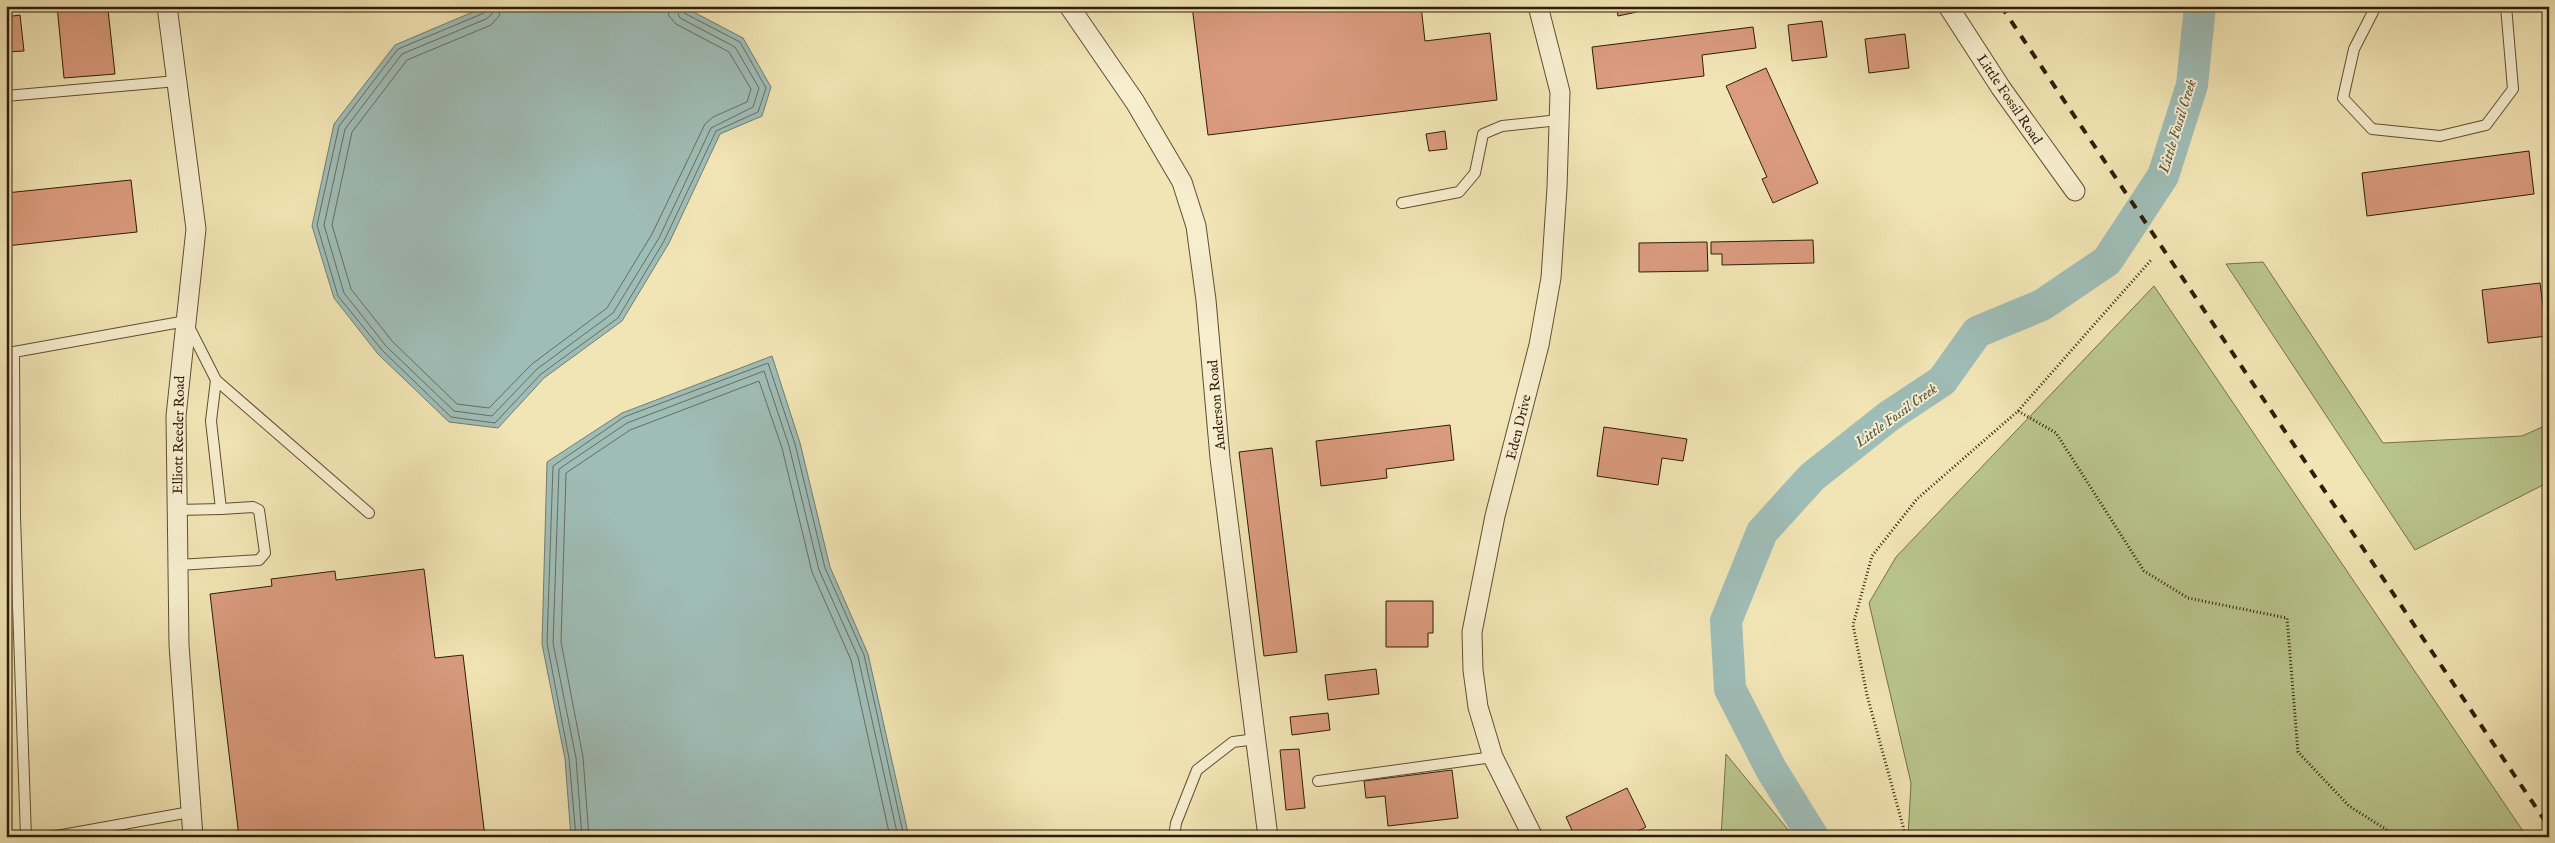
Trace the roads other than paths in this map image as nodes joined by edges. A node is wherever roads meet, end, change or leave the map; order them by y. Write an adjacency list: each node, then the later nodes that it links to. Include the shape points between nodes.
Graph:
1 (167, 6): 7 (street, Elliott Reeder Road)
2 (1069, 6): 19 (street, Anderson Road, via 1135,102 1182,182 1196,226 1220,458)
3 (1538, 6): 9 (street, Eden Drive, via 1560,92)
4 (1948, 6): 10 (street, Little Fossil Road, via 2001,88)
5 (2376, 6): 6 (lane, via 2354,50 2343,98 2372,129 2440,136 2486,125 2513,89)
6 (2506, 6)
7 (177, 82): 8 (lane); 12 (street, Elliott Reeder Road, via 196,229)
8 (6, 96)
9 (1559, 120): 11 (lane, via 1502,126 1482,134 1476,173 1459,192); 20 (street, Eden Drive, via 1551,278 1539,345 1495,516 1472,632 1478,707)
10 (2075, 191)
11 (1402, 203)
12 (186, 320): 13 (lane); 14 (lane); 16 (street, Elliott Reeder Road, via 176,416)
13 (10, 352): 23 (lane)
14 (216, 380): 15 (lane, via 211,420); 17 (lane)
15 (221, 508): 16 (lane); 18 (lane, via 253,507 259,510 265,552 259,560)
16 (177, 510): 18 (street, Elliott Reeder Road)
17 (369, 513)
18 (178, 565): 22 (street, Elliott Reeder Road, via 179,645)
19 (1256, 739): 26 (lane, via 1233,742 1198,770 1176,824); 27 (street, Anderson Road)
20 (1493, 757): 21 (lane); 28 (street, Eden Drive)
21 (1318, 781)
22 (190, 812): 24 (lane); 25 (street, Elliott Reeder Road)
23 (26, 837)
24 (51, 837)
25 (193, 837)
26 (1174, 837)
27 (1268, 837)
28 (1532, 837)

